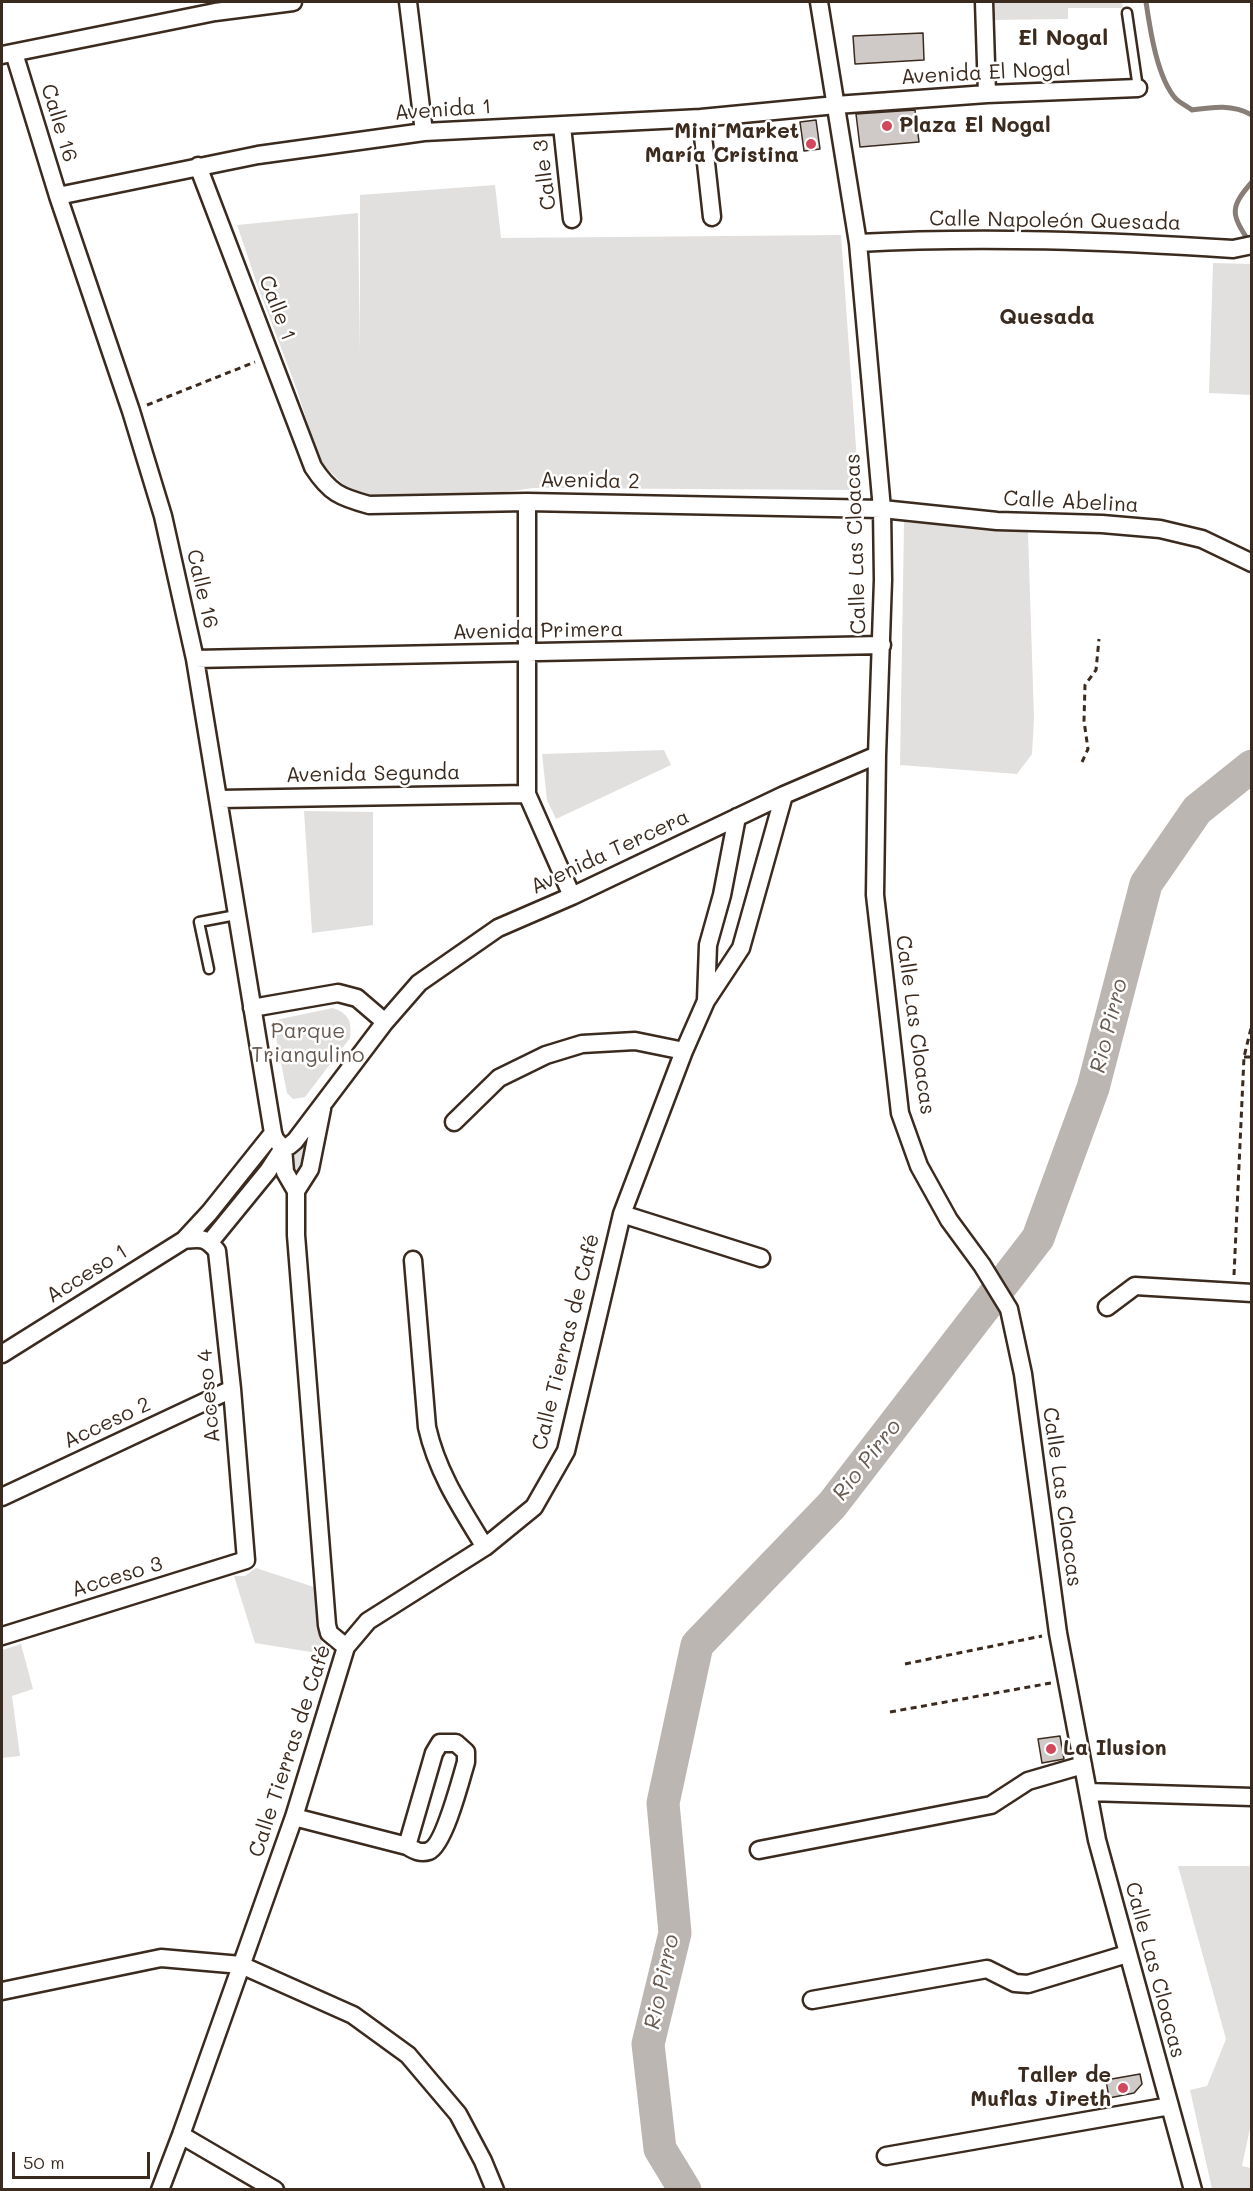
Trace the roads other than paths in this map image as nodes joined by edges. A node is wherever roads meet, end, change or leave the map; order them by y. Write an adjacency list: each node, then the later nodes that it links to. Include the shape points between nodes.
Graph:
1 (293, 2): 5 (street)
2 (408, 2): 13 (street)
3 (819, 2): 10 (street, Calle Las Cloacas)
4 (984, 2): 9 (street)
5 (214, 7): 7 (street)
6 (1127, 13): 8 (lane)
7 (8, 54): 15 (street, Calle 16)
8 (1138, 88): 9 (street, Avenida El Nogal)
9 (987, 94): 10 (street, Avenida El Nogal)
10 (836, 105): 11 (street, Avenida 1); 18 (street, Calle Las Cloacas)
11 (701, 118): 12 (street, Avenida 1); 16 (street)
12 (562, 126): 13 (street, Avenida 1); 17 (street, Calle 3)
13 (424, 132): 14 (street, Avenida 1)
14 (198, 166): 15 (street, Avenida 1); 20 (street, Calle 1)
15 (58, 196): 26 (street, Calle 16, via 163,516)
16 (712, 217)
17 (572, 219)
18 (858, 243): 19 (street, Calle Napoleón Quesada, via 1116,241 1233,249); 22 (street, Calle Las Cloacas)
19 (1251, 245)
20 (313, 467): 21 (street, Avenida 2, via 325,485 345,498 369,505)
21 (527, 502): 22 (street, Avenida 2); 25 (street)
22 (882, 509): 23 (street, Calle Abelina, via 997,522 1160,529 1202,539); 24 (street, Calle Las Cloacas)
23 (1251, 563)
24 (882, 645): 25 (street, Avenida Primera); 27 (street, Calle Las Cloacas)
25 (528, 654): 26 (street, Avenida Primera); 28 (street)
26 (195, 659): 30 (street, Calle 16)
27 (877, 755): 29 (street, Avenida Tercera); 57 (street, Calle Las Cloacas, via 875,895 900,1113 919,1166 949,1220 1009,1308 1023,1374 1058,1633)
28 (527, 794): 30 (street, Avenida Segunda); 32 (street)
29 (784, 795): 31 (street, Avenida Tercera); 35 (street, Calle Tierras de Café, via 741,948)
30 (219, 799): 33 (street, Calle 16)
31 (737, 817): 32 (street, Avenida Tercera); 35 (street, Calle Tierras de Café, via 708,945)
32 (572, 896): 37 (street, Avenida Tercera, via 498,928 419,983)
33 (236, 915): 34 (lane, via 199,922); 36 (street, Calle 16)
34 (208, 969)
35 (706, 1001): 38 (street, Calle Tierras de Café)
36 (252, 1008): 37 (street, via 338,993 357,998); 41 (street, Calle 16)
37 (386, 1022): 39 (street, Avenida Tercera)
38 (684, 1051): 40 (street, via 635,1041 582,1044 546,1055 499,1078); 44 (street, Calle Tierras de Café)
39 (324, 1102): 42 (street, Avenida Tercera, via 295,1141); 43 (street, via 310,1169)
40 (454, 1122)
41 (273, 1133): 42 (street, Calle 16); 45 (street, via 209,1214)
42 (283, 1148): 43 (street, via 285,1172); 45 (street, Avenida Tercera, via 268,1171)
43 (296, 1191): 56 (street, via 296,1235 327,1625 329,1633)
44 (622, 1214): 46 (street); 53 (street, Calle Tierras de Café, via 566,1451 534,1506)
45 (197, 1240): 50 (street, Acceso 1); 51 (street, Acceso 4, via 217,1251)
46 (761, 1258)
47 (413, 1260): 53 (street, via 427,1427 433,1453 451,1494)
48 (1251, 1293): 49 (street, via 1135,1286)
49 (1107, 1307)
50 (2, 1354)
51 (232, 1389): 52 (street, Acceso 2); 54 (street, Acceso 4)
52 (2, 1497)
53 (485, 1547): 56 (street, Calle Tierras de Café, via 368,1621)
54 (246, 1560): 55 (street, Acceso 3)
55 (2, 1636)
56 (346, 1647): 60 (street, Calle Tierras de Café)
57 (1083, 1766): 58 (street, Calle Las Cloacas); 62 (street, via 1028,1781 991,1805)
58 (1088, 1792): 59 (street); 63 (street, Calle Las Cloacas)
59 (1251, 1797)
60 (294, 1817): 61 (street); 64 (street, Calle Tierras de Café)
61 (407, 1846): 61 (street, via 419,1852 430,1851 441,1839 466,1761 466,1752 456,1743 440,1743 434,1753)
62 (759, 1850)
63 (1127, 1954): 66 (street, via 1028,1984 1015,1983 987,1969); 67 (street, Calle Las Cloacas)
64 (241, 1965): 65 (street, via 161,1958); 68 (street, Calle Tierras de Café); 72 (street, via 353,2016 408,2055 458,2114)
65 (2, 1991)
66 (812, 2000)
67 (1170, 2106): 69 (street); 73 (street, Calle Las Cloacas)
68 (181, 2135): 70 (street, Calle Tierras de Café); 71 (street)
69 (886, 2156)
70 (159, 2190)
71 (275, 2190)
72 (495, 2190)
73 (1192, 2190)

